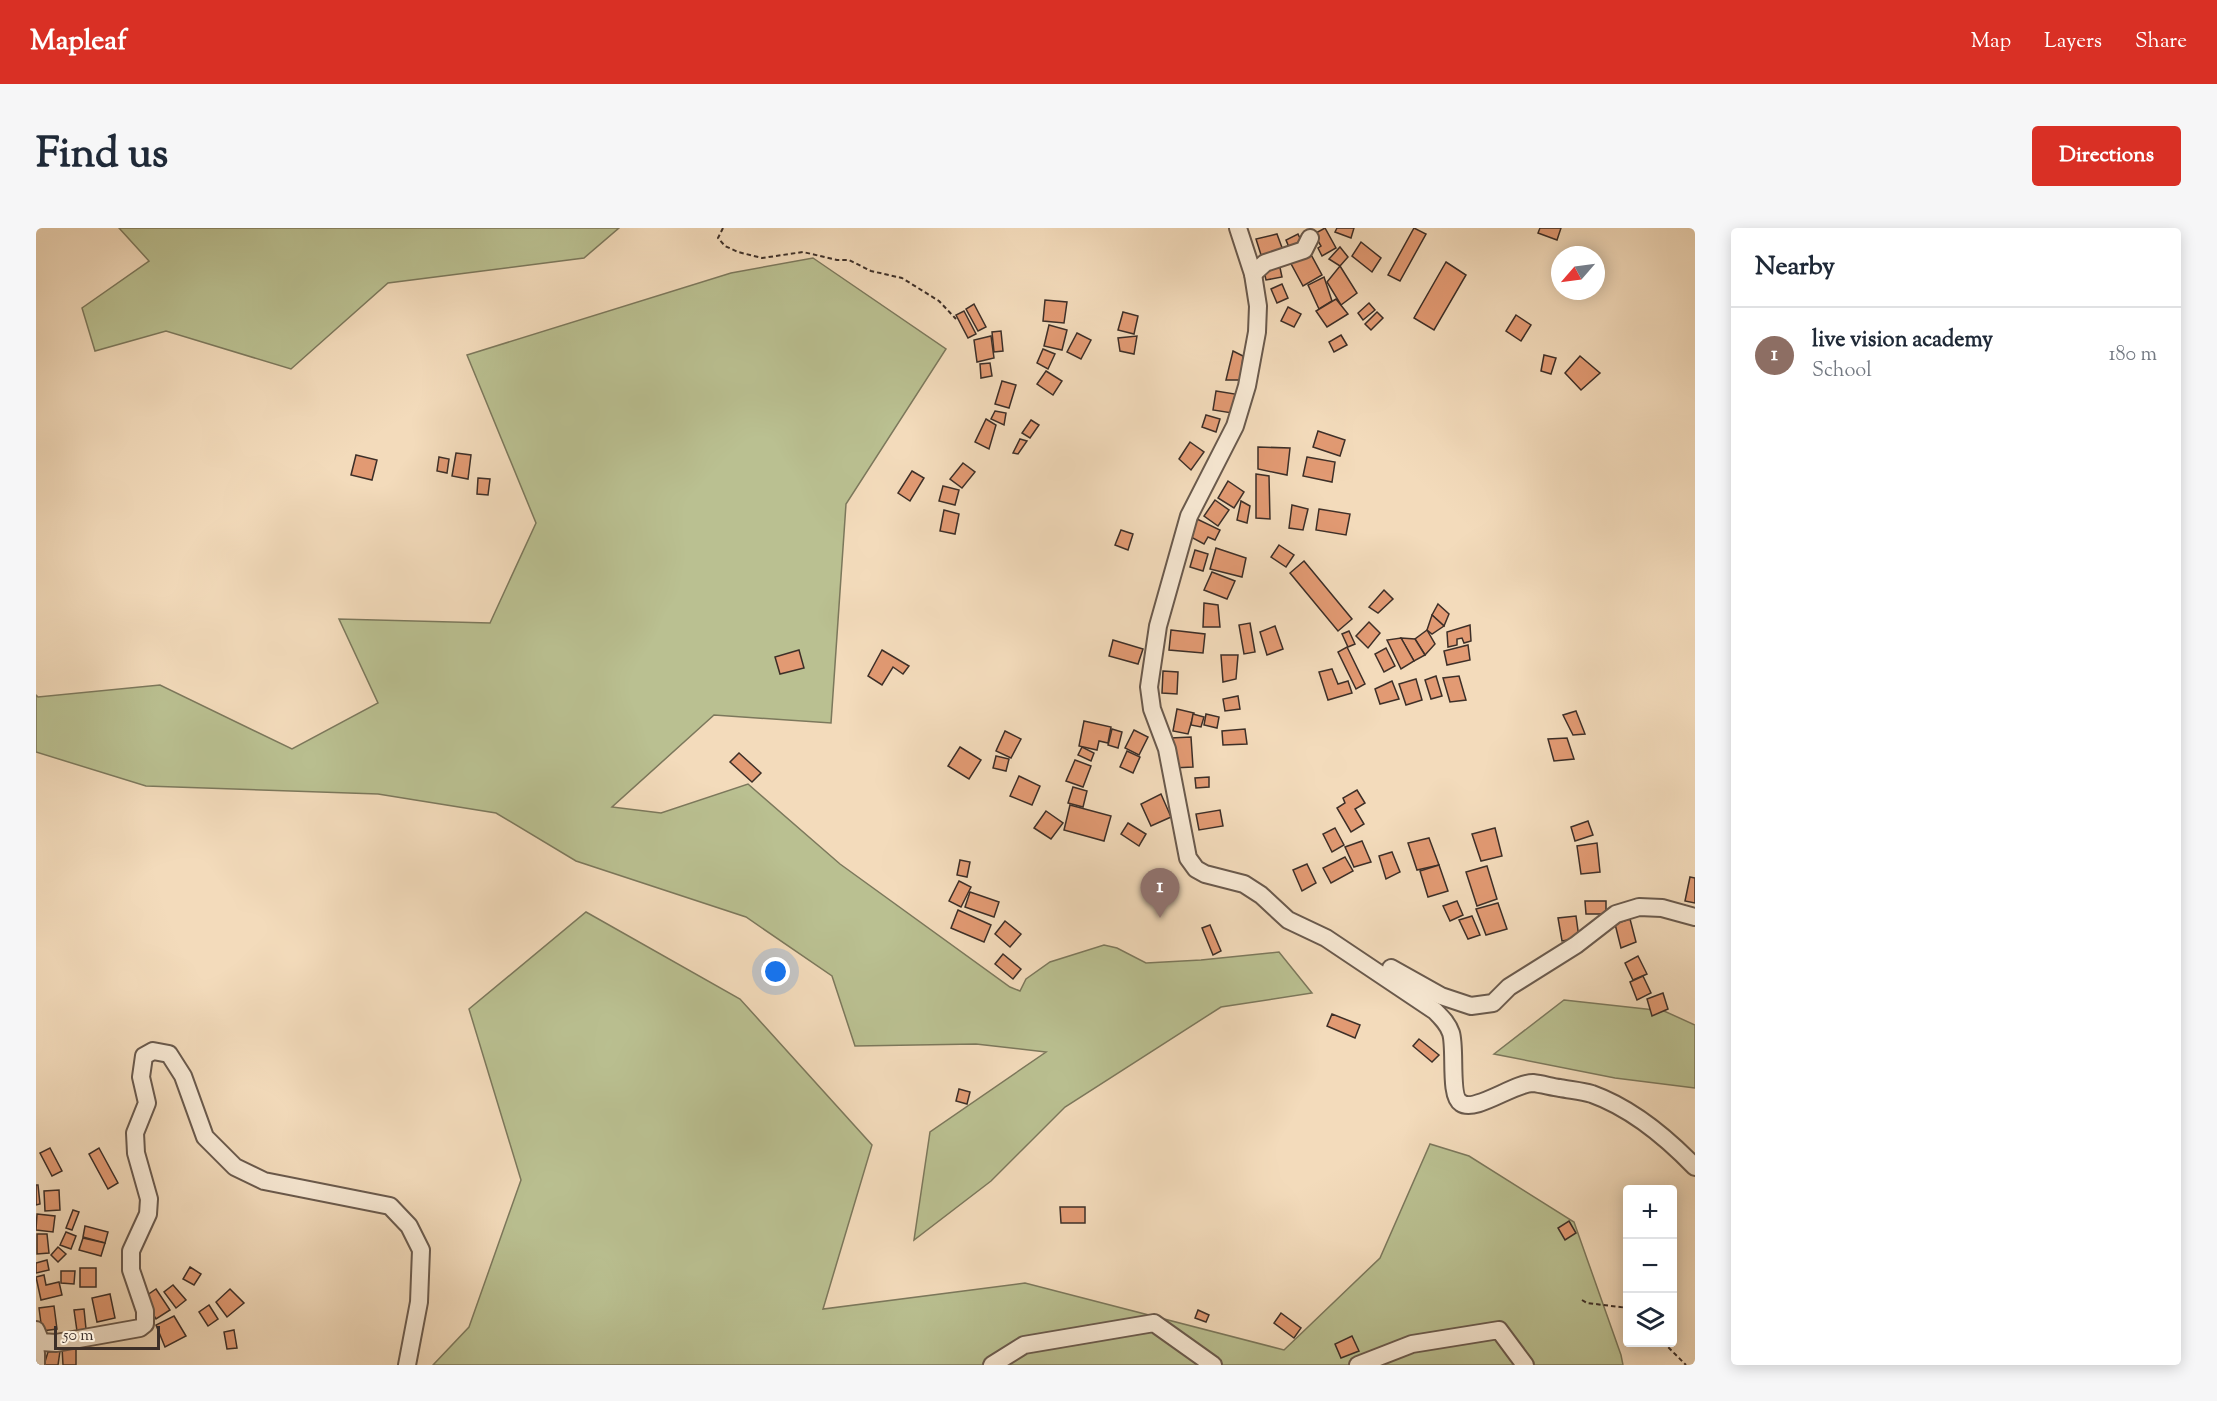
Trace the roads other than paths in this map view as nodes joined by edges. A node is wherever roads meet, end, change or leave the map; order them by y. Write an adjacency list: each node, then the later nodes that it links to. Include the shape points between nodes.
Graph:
1 (1238, 228): 3 (street)
2 (1310, 238): 3 (street, via 1304,250 1265,263)
3 (1253, 274): 5 (street, via 1257,332 1247,386 1235,426 1189,516 1158,626 1149,687 1152,709 1167,749 1181,831 1192,864 1205,874 1244,884 1288,920)
4 (1695, 917): 5 (street, via 1662,908 1639,907 1617,914 1509,987 1493,1003 1471,1006 1441,996 1381,962)
5 (1368, 965): 6 (street, via 1445,1020 1454,1049 1455,1095 1461,1104 1475,1105 1532,1083 1591,1094 1620,1107 1655,1131)
6 (1695, 1167)
7 (36, 1330): 10 (street, via 41,1342 56,1343 145,1324 145,1311 131,1270 131,1251 148,1214 149,1199 136,1153 135,1133 147,1103 141,1077 144,1056 153,1051 169,1054 183,1076 205,1137 235,1167 264,1181 390,1206 408,1226 421,1250 418,1302)
8 (36, 1353): 9 (street)
9 (36, 1365)
10 (407, 1365)
11 (992, 1365): 12 (street, via 1024,1345 1154,1323)
12 (1213, 1365)
13 (1358, 1365): 14 (street, via 1412,1344 1498,1330)
14 (1525, 1365)

